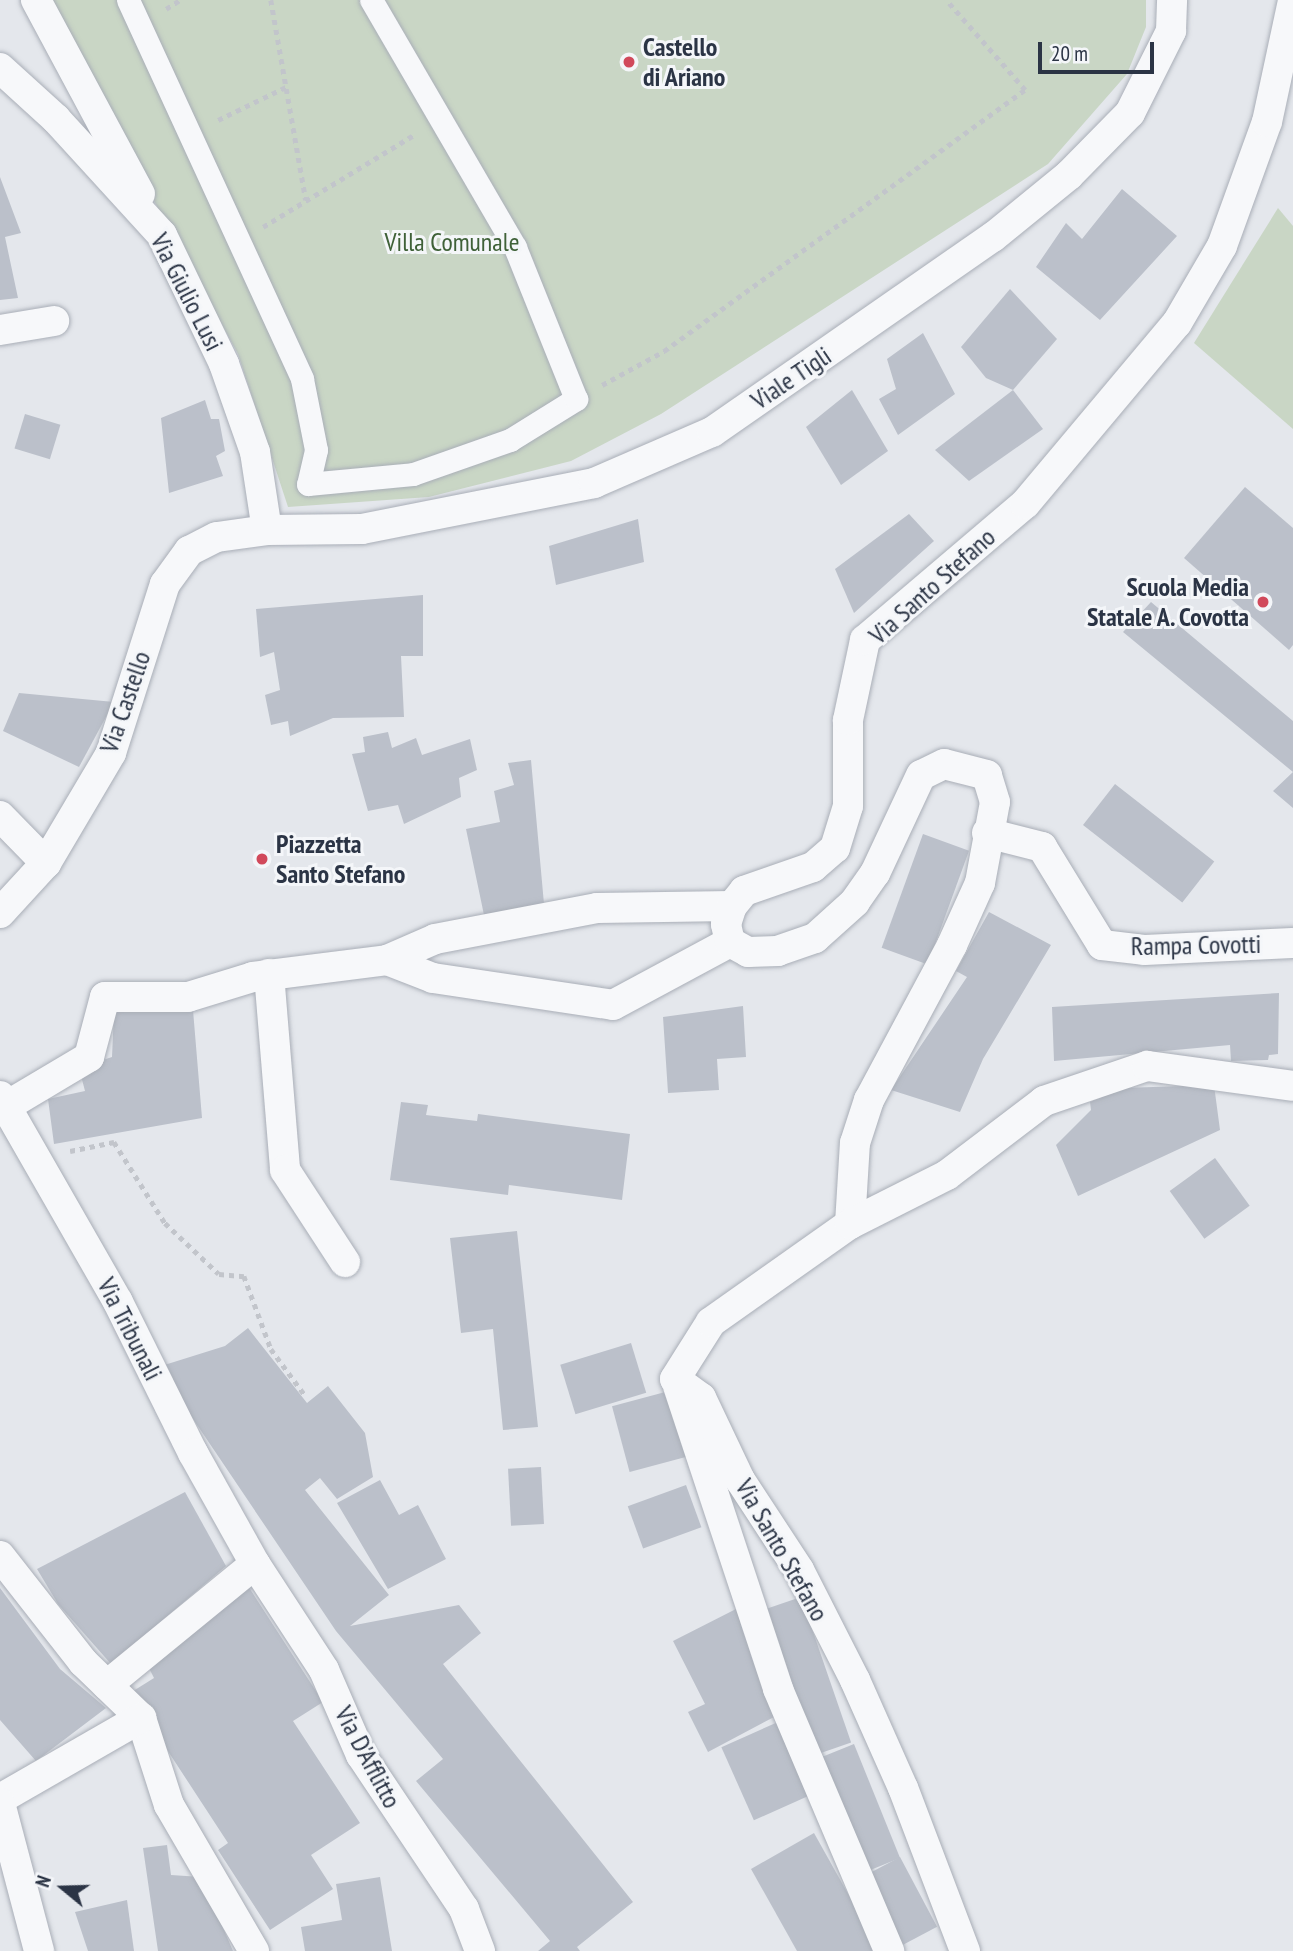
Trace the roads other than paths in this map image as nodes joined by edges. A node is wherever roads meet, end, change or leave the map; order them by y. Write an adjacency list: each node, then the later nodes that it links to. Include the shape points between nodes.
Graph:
1 (36, 0): 7 (street)
2 (128, 0): 3 (street, via 302,379 316,450 308,484 413,474 510,440 576,399 515,247)
3 (371, 0)
4 (1172, 0): 10 (street, Viale Tigli, via 1171,31 1130,113 1069,175 982,245 712,432 594,483 362,529)
5 (1293, 1): 14 (street, Via Santo Stefano, via 1267,122 1222,246 1177,323 1025,504 865,640 848,720 848,806 835,848 813,867 744,891)
6 (0, 68): 7 (street, Via Giulio Lusi, via 56,119)
7 (162, 235): 10 (street, Via Giulio Lusi, via 229,376 255,452)
8 (54, 321): 9 (street)
9 (0, 330)
10 (267, 530): 13 (street, Via Castello, via 217,537 189,551 165,584 111,752)
11 (0, 816): 13 (street)
12 (987, 832): 16 (street, via 995,802 987,775 944,764 921,775 875,873 834,923 815,938 778,951 748,951); 17 (street, Rampa Covotti, via 1042,847 1102,945 1144,950); 22 (street, via 980,883 969,908 869,1100 855,1143)
13 (46, 863): 15 (street, Via Castello)
14 (732, 906): 16 (street, via 726,924); 18 (street, via 597,908 435,939)
15 (0, 912)
16 (730, 942): 18 (street, via 613,1005 433,978)
17 (1293, 943)
18 (387, 960): 19 (street)
19 (269, 974): 21 (street, via 188,997 105,998 89,1057); 23 (street, via 285,1170)
20 (1293, 1086): 22 (street, via 1147,1066 1044,1101 947,1175)
21 (3, 1102): 26 (street, Via Tribunali, via 118,1302 192,1453)
22 (850, 1224): 24 (street, via 710,1322)
23 (345, 1262)
24 (675, 1379): 33 (street, via 778,1689); 34 (street, Via Santo Stefano, via 701,1398 740,1480 799,1570 855,1680 903,1788)
25 (0, 1556): 27 (street, via 83,1662)
26 (255, 1563): 27 (street); 32 (street, Via D'Afflitto, via 324,1670 361,1755 464,1909)
27 (107, 1685): 28 (street)
28 (141, 1718): 29 (street); 31 (street, via 169,1805)
29 (0, 1801): 30 (street)
30 (39, 1951)
31 (254, 1951)
32 (480, 1951)
33 (888, 1951)
34 (965, 1951)

